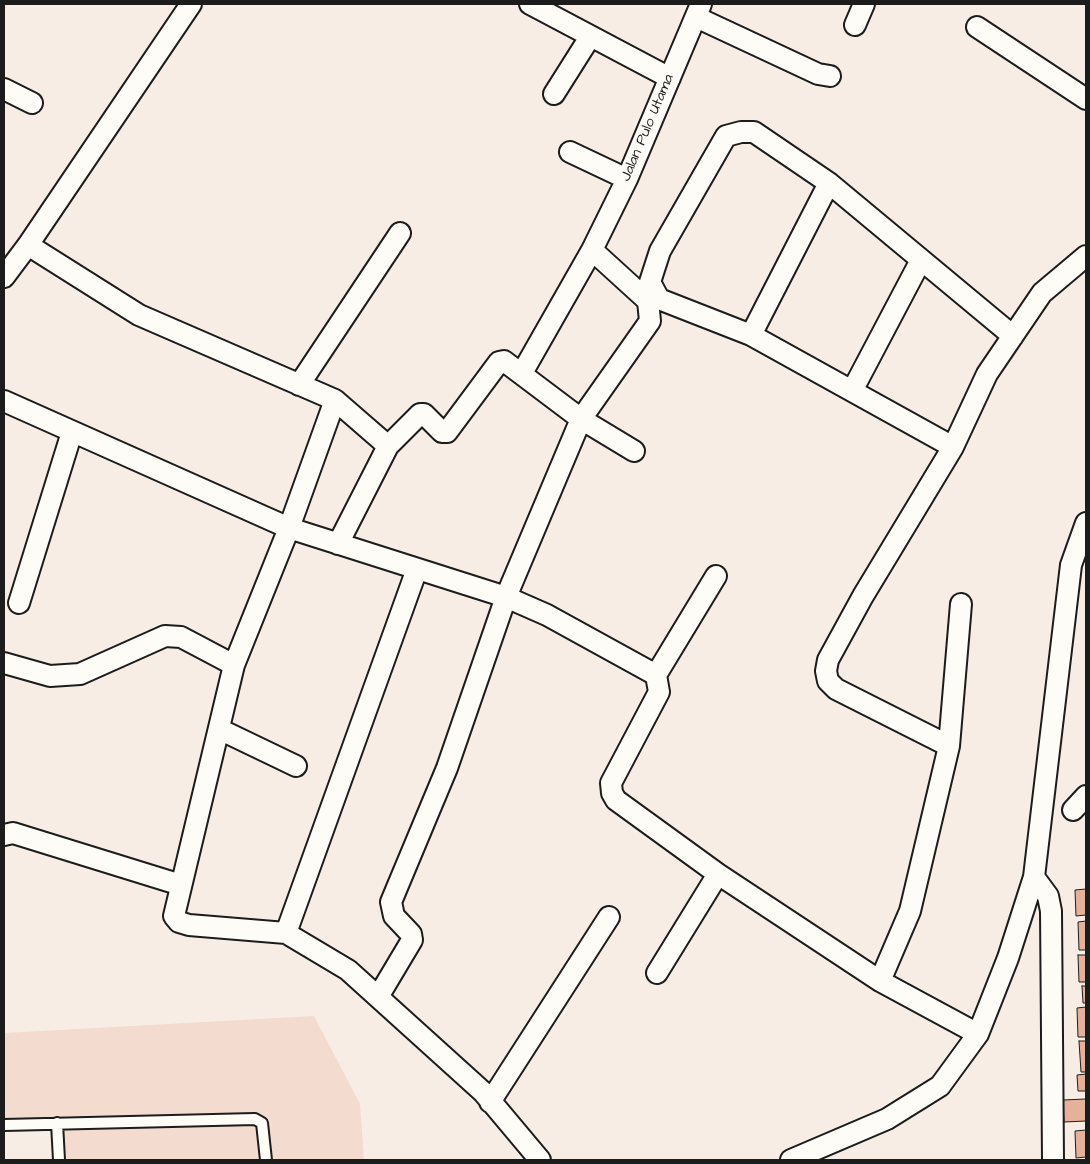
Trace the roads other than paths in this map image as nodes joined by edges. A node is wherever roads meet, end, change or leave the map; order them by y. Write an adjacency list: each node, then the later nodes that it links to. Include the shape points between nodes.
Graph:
1 (190, 4): 18 (street)
2 (530, 4): 7 (street)
3 (864, 4): 5 (street)
4 (698, 10): 8 (street, via 818,74); 9 (street, Jalan Pulo Utama)
5 (855, 25)
6 (977, 26): 12 (street)
7 (590, 37): 9 (street); 11 (street)
8 (830, 76)
9 (670, 78): 15 (street, Jalan Pulo Utama)
10 (4, 89): 13 (street)
11 (554, 94)
12 (1086, 98)
13 (32, 104)
14 (570, 152): 15 (street)
15 (627, 179): 19 (street, Jalan Pulo Utama)
16 (829, 183): 21 (street); 23 (street); 23 (street, via 754,132 726,136 660,251 650,282 659,298)
17 (400, 233): 26 (street)
18 (28, 245): 22 (street); 26 (street, via 139,315)
19 (592, 250): 25 (street, Jalan Pulo Utama); 30 (street, via 648,300 650,321)
20 (1086, 256): 24 (street, via 1042,293)
21 (921, 260): 24 (street); 27 (street)
22 (4, 277)
23 (751, 335): 27 (street)
24 (1013, 336): 33 (street, via 987,374)
25 (522, 373): 30 (street); 32 (street, via 504,361 499,362 447,432 442,432 424,414 420,414)
26 (300, 385): 28 (street)
27 (852, 391): 33 (street)
28 (334, 400): 32 (street); 36 (street)
29 (4, 401): 31 (street)
30 (581, 419): 34 (street); 41 (street)
31 (72, 432): 36 (street); 42 (street)
32 (388, 446): 37 (street)
33 (953, 447): 48 (street, via 863,596 828,660 826,671 828,681 836,689)
34 (634, 451)
35 (1086, 523): 38 (street)
36 (289, 528): 37 (street); 45 (street)
37 (338, 544): 39 (street)
38 (1078, 560): 52 (street)
39 (417, 569): 41 (street); 55 (street)
40 (716, 576): 46 (street)
41 (506, 597): 46 (street); 58 (street, via 447,768 392,902 394,916 411,934 412,940)
42 (19, 603)
43 (961, 604): 48 (street)
44 (4, 663): 45 (street, via 50,676 80,674 165,636 181,637)
45 (234, 665): 47 (street)
46 (656, 675): 51 (street, via 659,692 612,783 612,793 616,800)
47 (219, 729): 49 (street); 53 (street)
48 (949, 746): 57 (street, via 910,911)
49 (296, 766)
50 (4, 835): 53 (street, via 13,833)
51 (718, 874): 56 (street); 57 (street)
52 (1034, 876): 59 (street, via 1008,958); 67 (street, via 1048,896 1051,911)
53 (182, 884): 55 (street, via 174,916 179,922)
54 (609, 917): 60 (street)
55 (286, 933): 58 (street, via 348,970)
56 (658, 973)
57 (880, 981): 59 (street)
58 (378, 997): 60 (street, via 483,1092)
59 (978, 1034): 66 (street, via 940,1086 887,1119)
60 (490, 1102): 65 (street)
61 (57, 1124): 62 (lane); 63 (lane); 64 (lane, via 255,1119 262,1123)
62 (4, 1125)
63 (59, 1160)
64 (266, 1160)
65 (540, 1160)
66 (791, 1160)
67 (1053, 1160)

